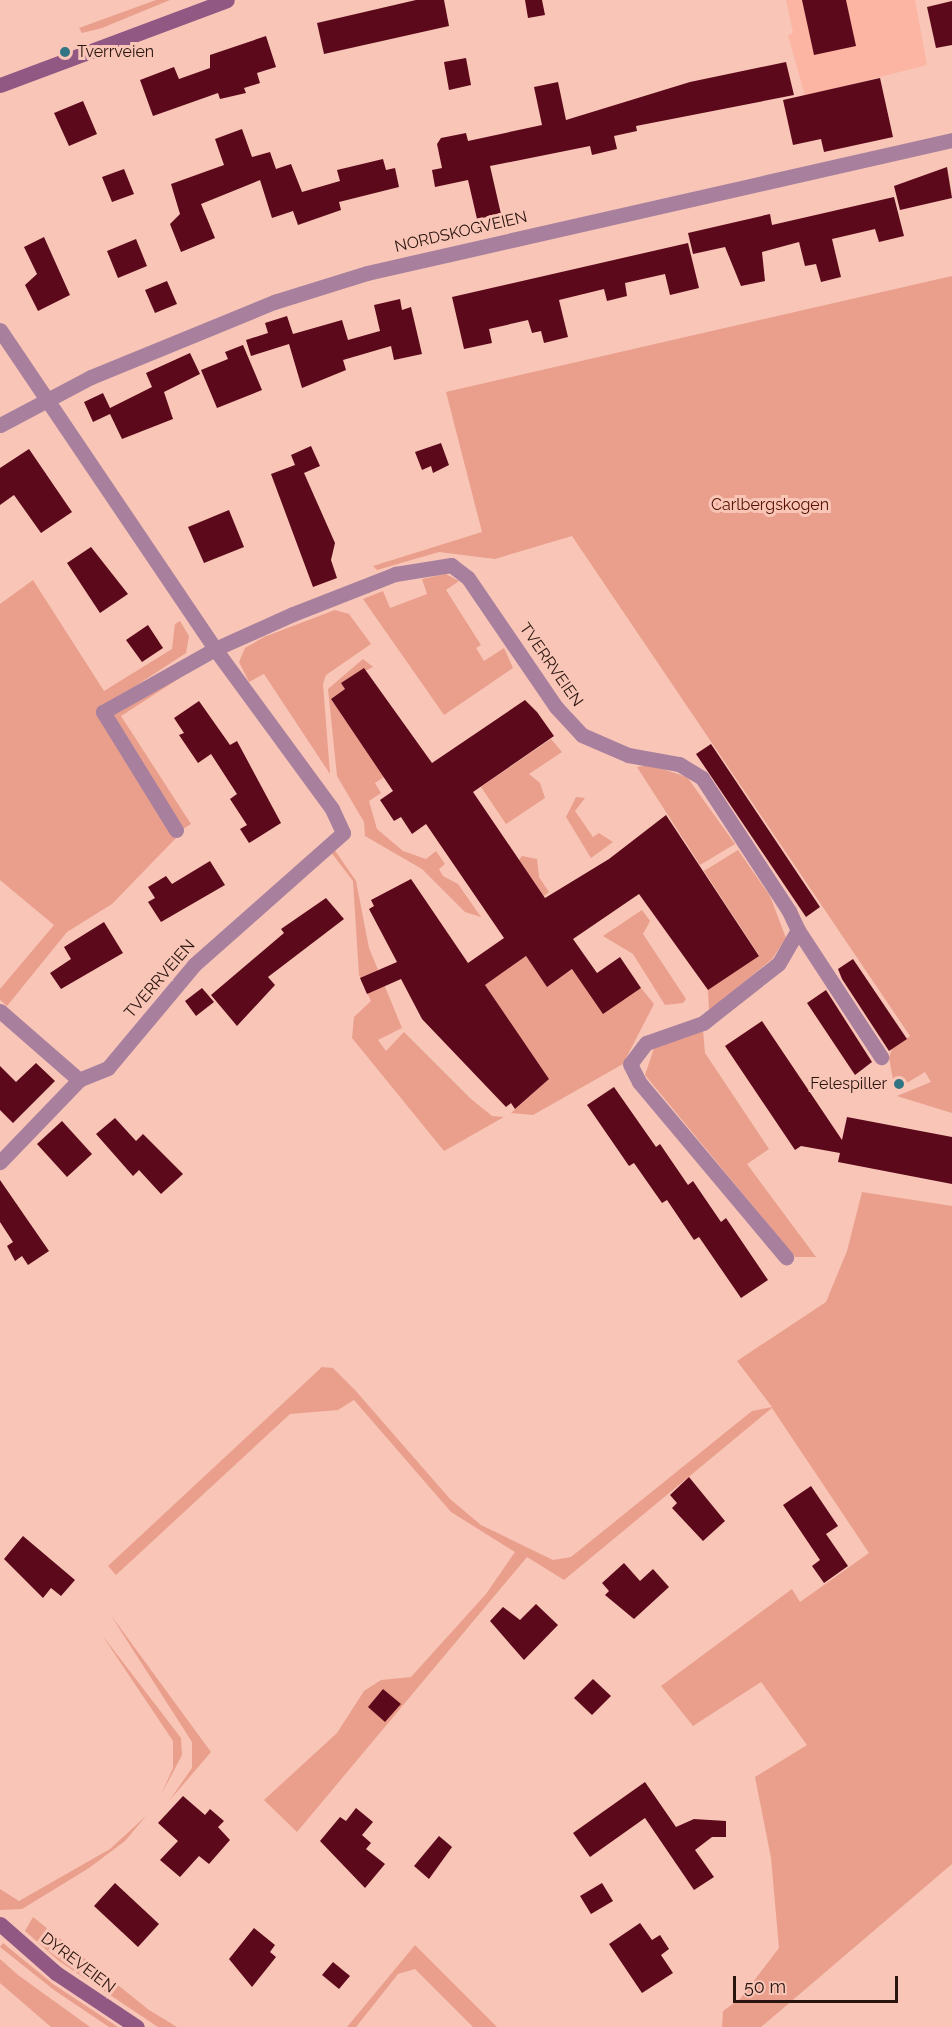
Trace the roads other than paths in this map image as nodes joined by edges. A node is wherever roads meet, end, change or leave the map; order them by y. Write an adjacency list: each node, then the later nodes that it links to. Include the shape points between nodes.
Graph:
1 (227, 0): 2 (street)
2 (0, 85)
3 (952, 140): 5 (street, NORDSKOGVEIEN, via 367,273 274,302)
4 (0, 330): 5 (street, TVERRVEIEN)
5 (45, 398): 6 (street, NORDSKOGVEIEN); 7 (street, TVERRVEIEN)
6 (0, 425)
7 (215, 649): 8 (street, TVERRVEIEN, via 103,712); 9 (street, TVERRVEIEN, via 395,574 451,565 468,578 556,707 582,735 628,755 679,764 702,778); 12 (street, TVERRVEIEN, via 332,809 343,833 194,965 108,1068)
8 (176, 830)
9 (798, 930): 11 (street, TVERRVEIEN); 14 (street, via 789,953 754,986 703,1023 646,1043 630,1064 639,1082)
10 (0, 1011): 12 (street)
11 (880, 1057)
12 (79, 1080): 13 (street)
13 (0, 1162)
14 (786, 1257)
15 (0, 1924): 16 (street, DYREVEIEN, via 56,1973)
16 (137, 2027)

